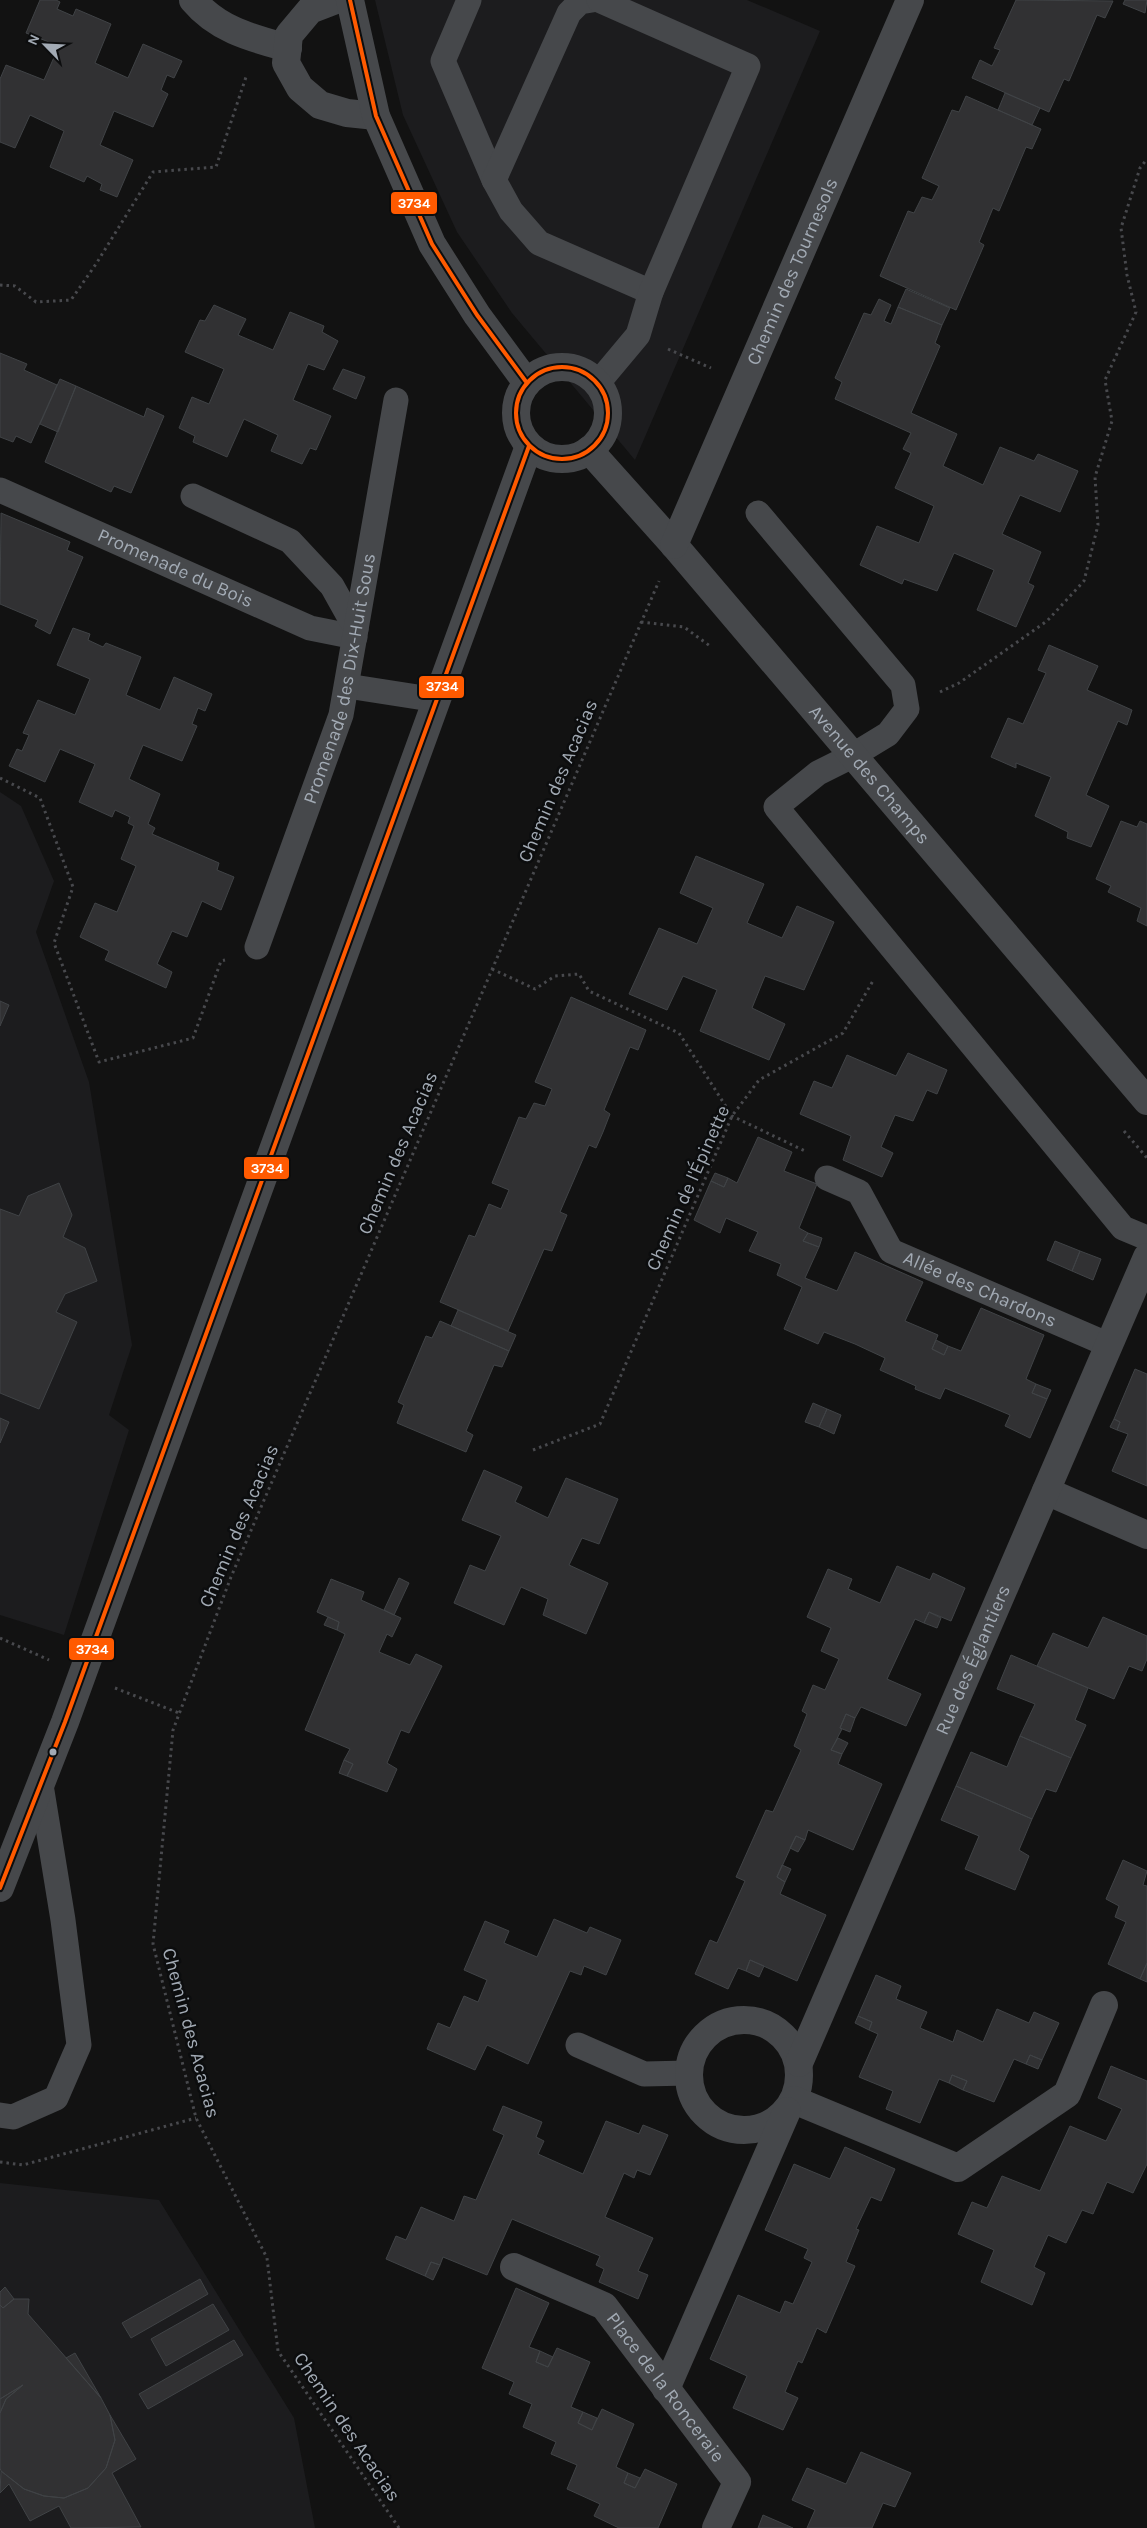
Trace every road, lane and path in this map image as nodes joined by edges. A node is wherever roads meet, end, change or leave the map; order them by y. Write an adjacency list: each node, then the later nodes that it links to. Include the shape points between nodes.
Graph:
1 (193, 0): 8 (street, via 204,13 239,34)
2 (336, 0): 8 (street, via 310,10 289,35)
3 (350, 0): 10 (street)
4 (470, 0): 12 (lane, via 443,61)
5 (592, 0): 12 (lane, via 580,2 569,13)
6 (599, 0): 14 (lane, via 748,66)
7 (910, 0): 17 (street, Chemin des Tournesols)
8 (288, 48): 10 (street, via 286,63 300,88 320,105 347,113)
9 (249, 68): 13 (path, via 216,167 153,172 71,300 36,302 15,286)
10 (376, 116): 16 (street, via 432,244 477,315)
11 (1147, 159): 31 (path, via 1140,168 1122,228 1127,275 1136,312 1105,380 1112,421 1095,477 1098,525 1084,581 1047,621 959,683)
12 (494, 180): 14 (lane, via 511,211 539,243)
13 (0, 285)
14 (650, 292): 15 (lane)
15 (638, 335): 17 (path); 18 (lane)
16 (527, 383): 18 (street, via 543,371 562,367 582,372); 20 (street, via 516,415)
17 (744, 383): 25 (street, Chemin des Tournesols)
18 (597, 384): 21 (street, via 606,404 606,424 603,434)
19 (396, 400): 27 (lane, Promenade des Dix-Huit Sous)
20 (529, 446): 21 (street, via 554,458 572,458); 30 (street)
21 (589, 450): 25 (street, Avenue des Champs)
22 (0, 490): 27 (lane, Promenade du Bois, via 310,628)
23 (193, 496): 27 (lane, via 290,541 332,586)
24 (758, 513): 31 (lane, via 903,685)
25 (674, 544): 26 (path, Chemin des Acacias); 32 (street, Avenue des Champs)
26 (641, 622): 28 (path, via 684,627); 36 (path, Chemin des Acacias)
27 (356, 633): 29 (lane, Promenade des Dix-Huit Sous)
28 (716, 650)
29 (347, 686): 30 (lane); 34 (lane, Promenade des Dix-Huit Sous, via 341,716)
30 (437, 700): 48 (street)
31 (907, 709): 32 (lane, via 888,734)
32 (852, 756): 35 (lane, via 818,773 776,808); 37 (street, Avenue des Champs)
33 (0, 778): 34 (path, via 40,798 73,887 54,943 99,1062 193,1038 221,961)
34 (257, 948)
35 (891, 948): 38 (path, Chemin de l'Épinette, via 843,1033 760,1080); 42 (lane, via 1123,1228)
36 (492, 969): 38 (path, via 535,990 555,976 578,974 589,991 679,1032); 56 (path, Chemin des Acacias, via 231,1577 173,1730 154,1944)
37 (1147, 1101)
38 (732, 1116): 41 (path, via 808,1152); 45 (path, Chemin de l'Épinette, via 600,1424)
39 (1122, 1128): 40 (path)
40 (1147, 1158)
41 (827, 1178): 44 (lane, Allée des Chardons, via 859,1192 891,1251)
42 (1147, 1238)
43 (1147, 1257): 44 (street, Rue des Églantiers)
44 (1109, 1345): 46 (street, Rue des Églantiers)
45 (533, 1450)
46 (1046, 1491): 47 (street); 52 (street, Rue des Églantiers)
47 (1147, 1535)
48 (41, 1784): 49 (street); 55 (lane, via 79,2045 56,2098 13,2117)
49 (0, 1888)
50 (1104, 2005): 54 (street, via 1066,2094 958,2168)
51 (578, 2046): 53 (lane, via 644,2074)
52 (799, 2063): 53 (street, via 792,2046 780,2032 766,2023 748,2019 730,2021 714,2028 700,2040); 54 (street, via 799,2082)
53 (688, 2073): 54 (street, via 690,2090 698,2106 724,2127 758,2129 773,2122)
54 (790, 2105): 59 (street)
55 (0, 2115)
56 (196, 2118): 57 (path, via 23,2165); 60 (path, Chemin des Acacias, via 267,2258 278,2351)
57 (0, 2162)
58 (514, 2267): 59 (street, Place de la Ronceraie, via 604,2306)
59 (666, 2389): 61 (street, Place de la Ronceraie, via 737,2482)
60 (399, 2528)
61 (716, 2528)

